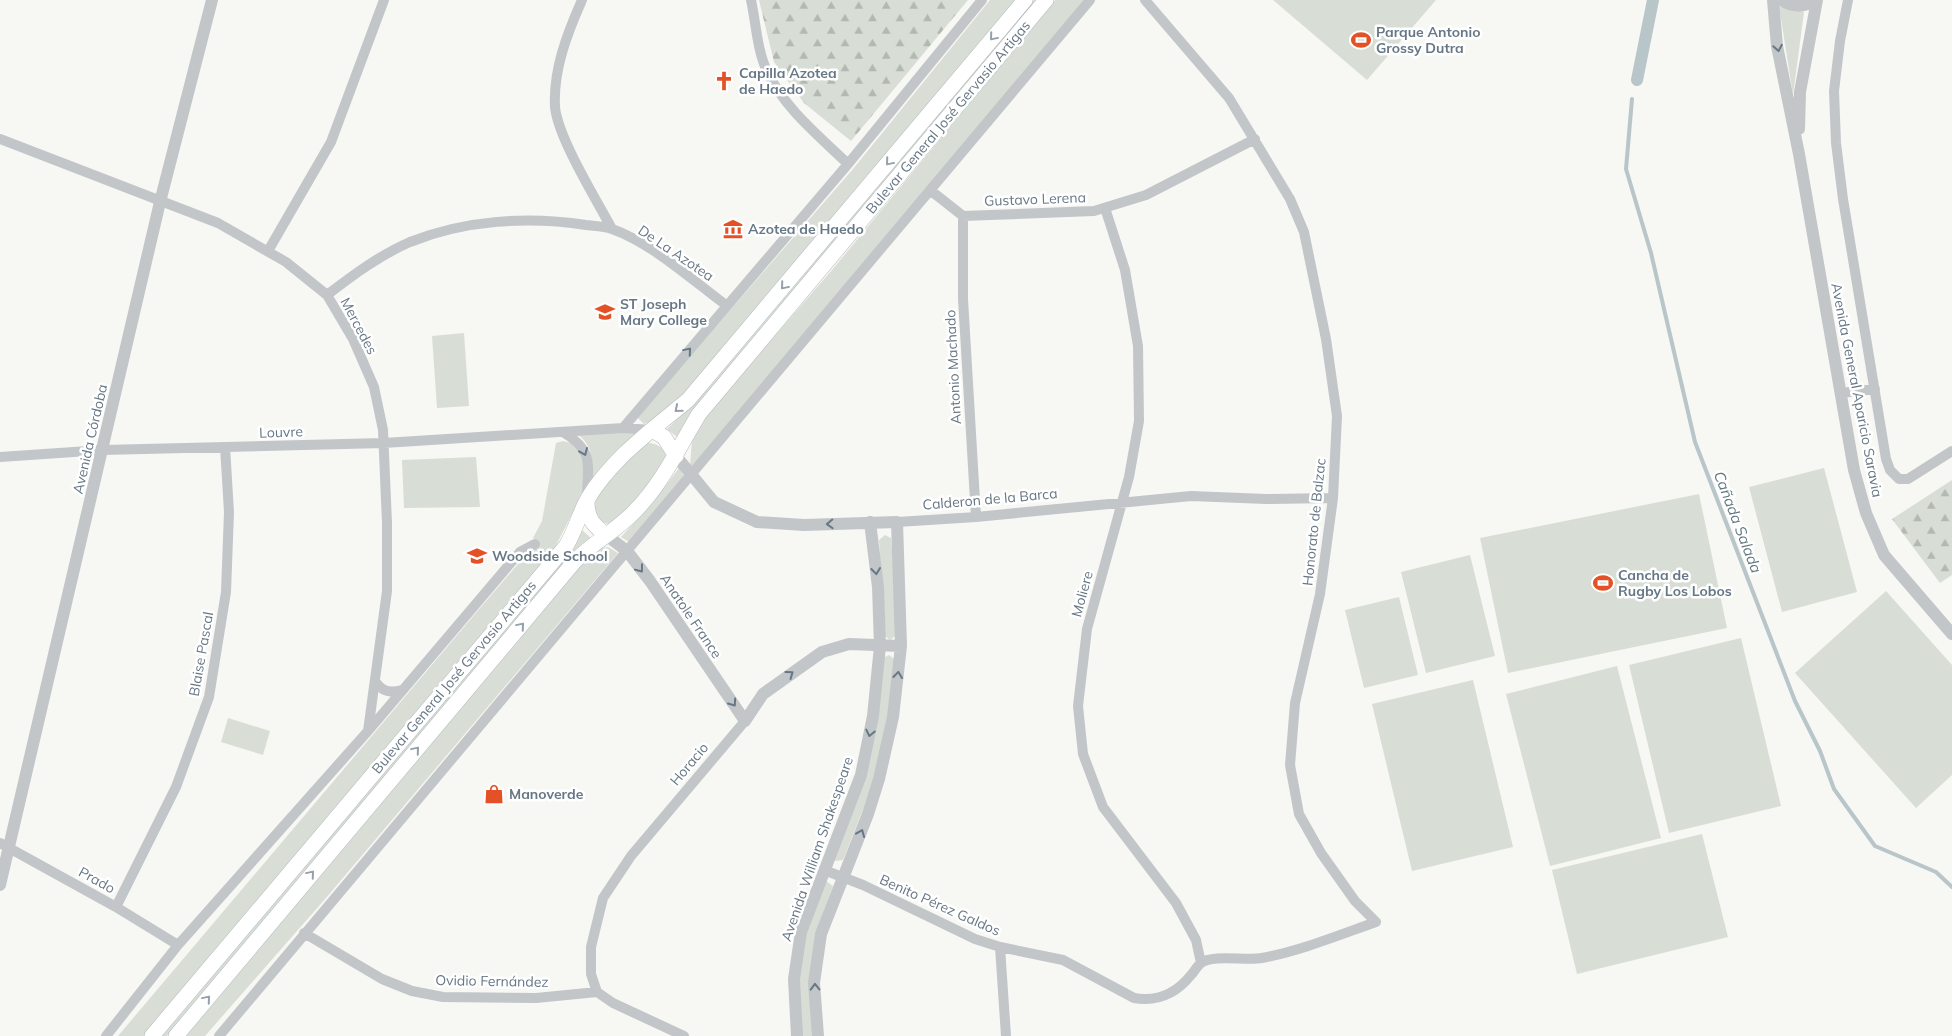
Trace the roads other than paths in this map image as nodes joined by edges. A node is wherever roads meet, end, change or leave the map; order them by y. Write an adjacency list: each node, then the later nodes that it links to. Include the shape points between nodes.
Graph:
1 (212, 0): 19 (street, Avenida Córdoba)
2 (384, 0): 23 (street, via 331,142)
3 (582, 0): 22 (street, via 558,64 555,108 563,137)
4 (751, 0): 17 (street, via 760,48 777,90)
5 (982, 0): 17 (street)
6 (1024, 0): 29 (main road, Bulevar General José Gervasio Artigas, one-way to 29, via 688,400)
7 (1046, 0): 35 (main road, Bulevar General José Gervasio Artigas, via 700,414)
8 (1090, 0): 18 (street)
9 (1145, 0): 15 (street, Honorato de Balzac, via 1229,98)
10 (1773, 0): 16 (street, Avenida General Aparicio Saravia, one-way to 16, via 1777,46)
11 (1782, 0): 12 (street, via 1798,6)
12 (1815, 0): 16 (street, Avenida General Aparicio Saravia, via 1800,92)
13 (1848, 0): 26 (street, Avenida General Aparicio Saravia, via 1834,92 1836,144)
14 (0, 139): 19 (street, Mercedes)
15 (1255, 139): 20 (street, Gustavo Lerena, via 1146,196); 38 (street, Honorato de Balzac, via 1290,199 1304,232 1326,339 1337,416)
16 (1799, 154): 27 (street, Avenida General Aparicio Saravia)
17 (848, 164): 25 (street)
18 (930, 190): 21 (street); 37 (street)
19 (160, 202): 23 (street, Mercedes, via 218,223); 33 (street, Avenida Córdoba)
20 (1105, 208): 21 (street, Gustavo Lerena); 40 (street, Moliere, via 1125,270 1138,346 1140,421)
21 (963, 216): 41 (street, Antonio Machado, via 963,299)
22 (612, 229): 24 (street, De La Azotea, via 553,220 496,222 451,230 410,242 378,259); 25 (street, De La Azotea, via 641,244)
23 (268, 251): 24 (street, Mercedes)
24 (327, 295): 31 (street, Mercedes, via 353,339 374,388)
25 (726, 305): 28 (street, one-way to 25)
26 (1874, 389): 27 (street); 34 (street, Avenida General Aparicio Saravia, via 1886,460 1899,480 1908,479)
27 (1841, 393): 47 (street, Avenida General Aparicio Saravia, via 1866,513 1884,555)
28 (623, 428): 29 (street, Louvre); 30 (street, Louvre)
29 (652, 430): 35 (main road, via 664,437); 39 (main road, Bulevar General José Gervasio Artigas, via 620,459)
30 (563, 432): 31 (street, Louvre); 39 (street, one-way to 39, via 581,444 587,456)
31 (384, 443): 32 (street, Louvre); 50 (street, Mercedes, via 387,591)
32 (225, 447): 33 (street, Louvre); 58 (street, Blaise Pascal, via 229,512 226,592 209,697 176,787)
33 (103, 450): 36 (street, Louvre); 54 (street, Avenida Córdoba)
34 (1952, 452)
35 (676, 456): 37 (street, Calderon de la Barca); 44 (main road, Bulevar General José Gervasio Artigas, via 635,511)
36 (0, 457)
37 (689, 475): 42 (street, Calderon de la Barca, one-way to 37, via 804,525 758,522 714,502); 46 (street)
38 (1333, 498): 40 (street, Calderon de la Barca, via 1191,496); 62 (street, Honorato de Balzac, via 1320,594 1295,703 1290,765 1299,814 1321,853 1355,901 1376,922 1261,958)
39 (587, 500): 44 (main road, via 587,514); 65 (main road, Bulevar General José Gervasio Artigas, via 566,546)
40 (1122, 503): 41 (street, Calderon de la Barca); 62 (street, Moliere, via 1087,629 1078,706 1083,754 1103,807 1176,903 1196,940)
41 (976, 517): 43 (street, Calderon de la Barca)
42 (870, 522): 43 (street, Calderon de la Barca); 48 (street, Avenida William Shakespeare, one-way to 48, via 878,587)
43 (897, 522): 49 (street)
44 (606, 536): 46 (street, Anatole France); 66 (main road, Bulevar General José Gervasio Artigas, one-way to 44, via 575,561)
45 (535, 544): 51 (street, via 520,552)
46 (627, 551): 52 (street, Anatole France, one-way to 52); 59 (street)
47 (1952, 634)
48 (880, 646): 49 (street, Horacio); 52 (street, Horacio, one-way to 48, via 763,694 822,652 849,644); 55 (street, Avenida William Shakespeare, one-way to 55, via 873,716 861,776)
49 (901, 646): 56 (street, one-way to 49, via 862,833 879,779 893,717)
50 (375, 681): 51 (street, via 384,690); 53 (street, Mercedes)
51 (402, 690): 53 (street)
52 (745, 721): 63 (street, Horacio, via 631,856 603,898 590,947 591,974)
53 (368, 731): 60 (street)
54 (4, 846): 57 (street, Avenida Córdoba); 58 (street, Prado)
55 (824, 870): 56 (street, Benito Pérez Galdos); 69 (street, Avenida William Shakespeare, via 800,932 796,956 794,988)
56 (842, 877): 61 (street, Benito Pérez Galdos, via 975,939); 70 (street, one-way to 56, via 814,983 816,959 821,934)
57 (0, 885)
58 (116, 907): 60 (street, Prado)
59 (304, 933): 63 (street, Ovidio Fernández, via 382,979 412,991 444,997 536,998); 67 (street)
60 (178, 945): 64 (street)
61 (1000, 947): 62 (street, Benito Pérez Galdos, via 1063,960 1134,998 1146,1000 1178,989); 71 (street)
62 (1201, 962)
63 (596, 992): 68 (street)
64 (106, 1036)
65 (152, 1036)
66 (176, 1036)
67 (219, 1036)
68 (684, 1036)
69 (798, 1036)
70 (818, 1036)
71 (1006, 1036)

